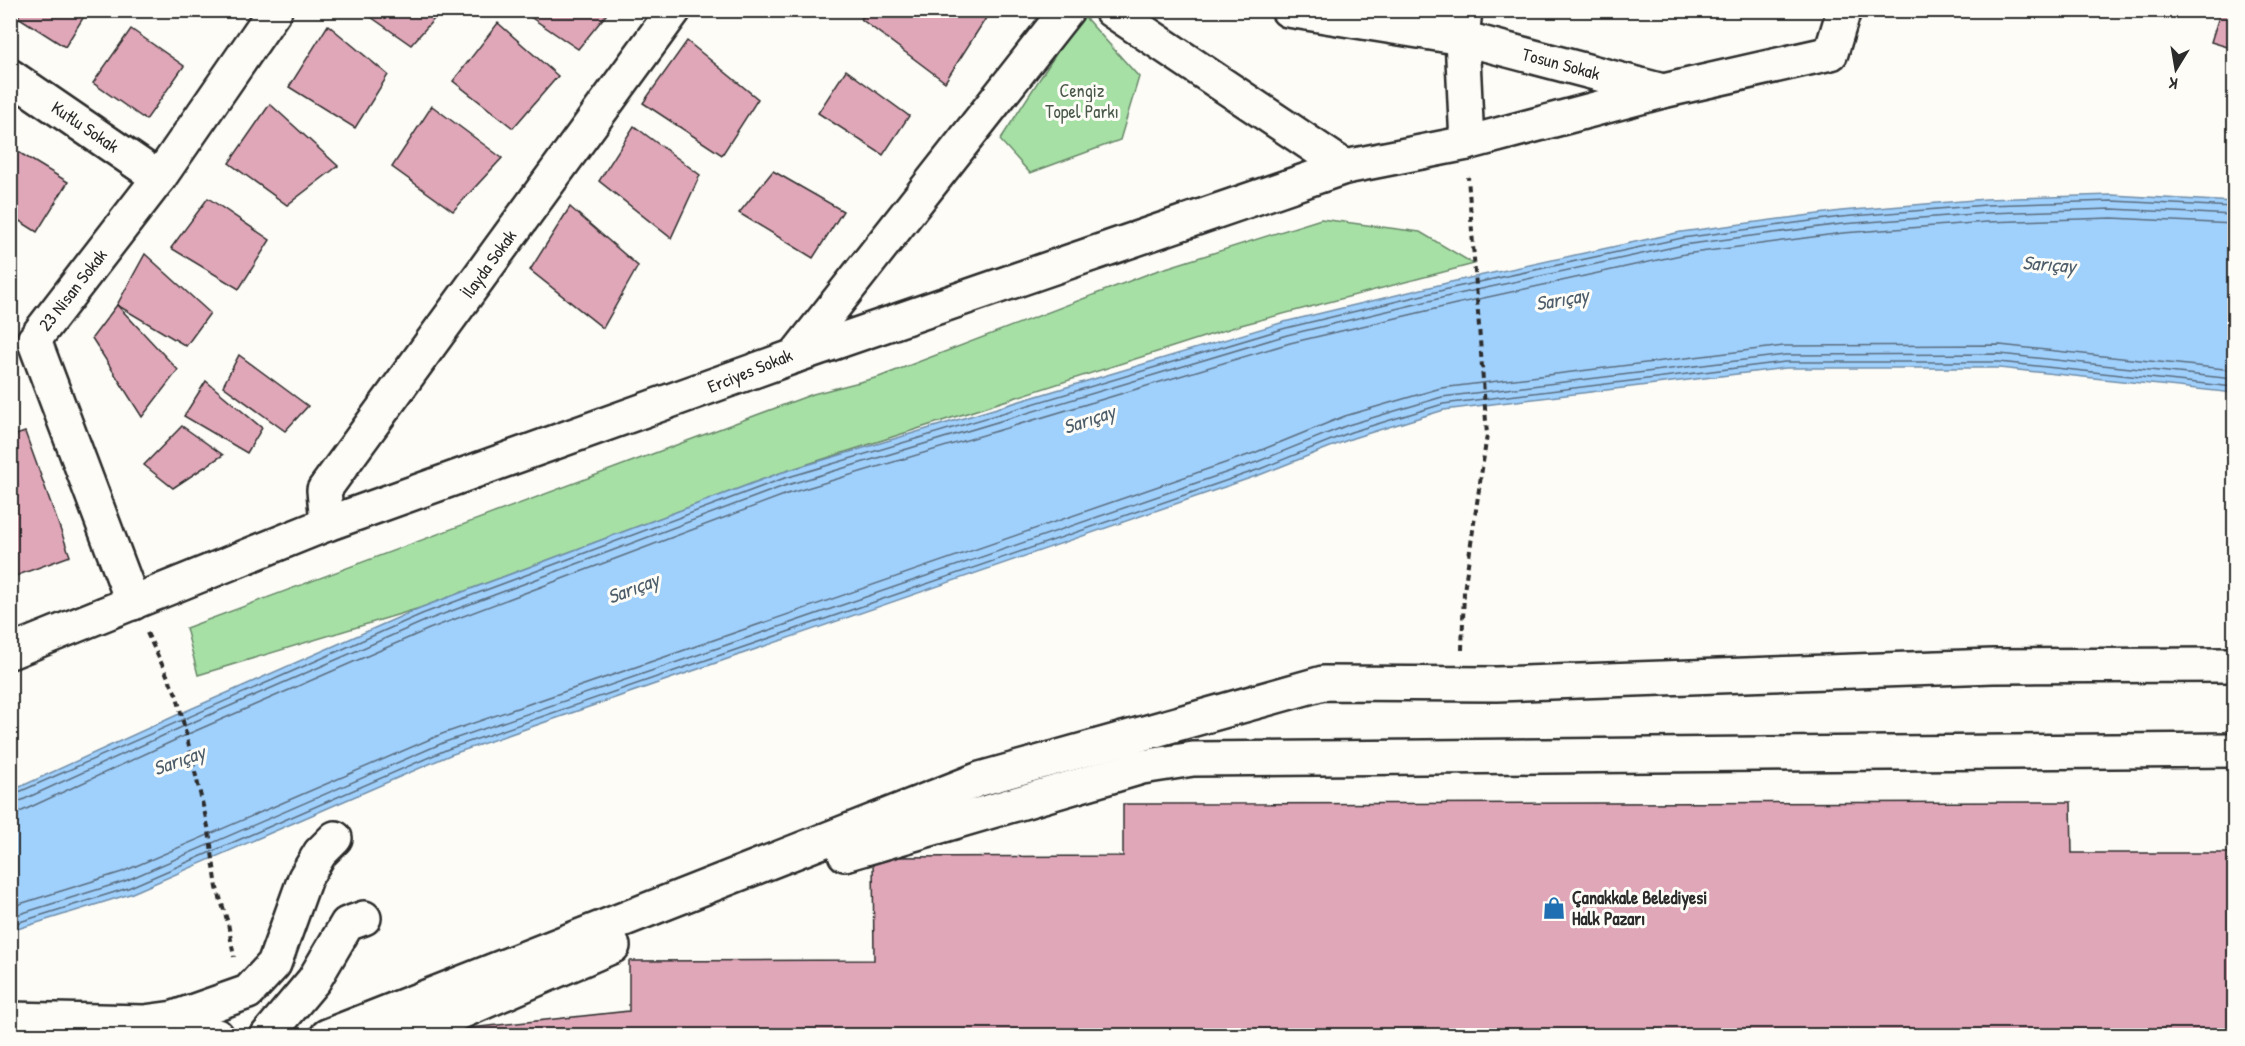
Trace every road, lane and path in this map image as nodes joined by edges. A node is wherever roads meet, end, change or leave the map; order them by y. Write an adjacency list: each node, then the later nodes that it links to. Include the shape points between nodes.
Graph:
1 (275, 10): 12 (street, 23 Nisan Sokak)
2 (674, 10): 15 (street, İlayda Sokak, via 324,490)
3 (1067, 10): 14 (street, Erciyes Sokak)
4 (1111, 10): 11 (street)
5 (1288, 10): 7 (street, Tosun Sokak)
6 (1844, 10): 9 (street, Tosun Sokak, via 1831,53)
7 (1464, 24): 9 (street, Tosun Sokak); 10 (street)
8 (10, 76): 12 (street, Kutlu Sokak)
9 (1663, 91): 10 (street)
10 (1467, 143): 11 (street); 19 (path, via 1487,435 1464,591)
11 (1346, 167): 14 (street)
12 (159, 178): 13 (street, 23 Nisan Sokak)
13 (22, 336): 16 (street, 23 Nisan Sokak)
14 (795, 356): 15 (street, Erciyes Sokak)
15 (327, 524): 16 (street, Erciyes Sokak)
16 (133, 603): 17 (street, Erciyes Sokak); 23 (path, via 177,696 237,975)
17 (10, 652)
18 (2235, 665): 19 (street, via 1993,666)
19 (1460, 684): 28 (street, via 1323,683 980,779)
20 (2235, 750): 29 (street, via 1192,759 1142,767 859,849 597,953)
21 (335, 838): 23 (street, via 305,878 274,964)
22 (364, 918): 27 (street, via 347,924 314,980)
23 (248, 992): 25 (street, via 174,1018)
24 (10, 1019): 25 (street)
25 (144, 1022): 26 (street)
26 (217, 1035)
27 (267, 1035)
28 (327, 1035)
29 (405, 1035)

